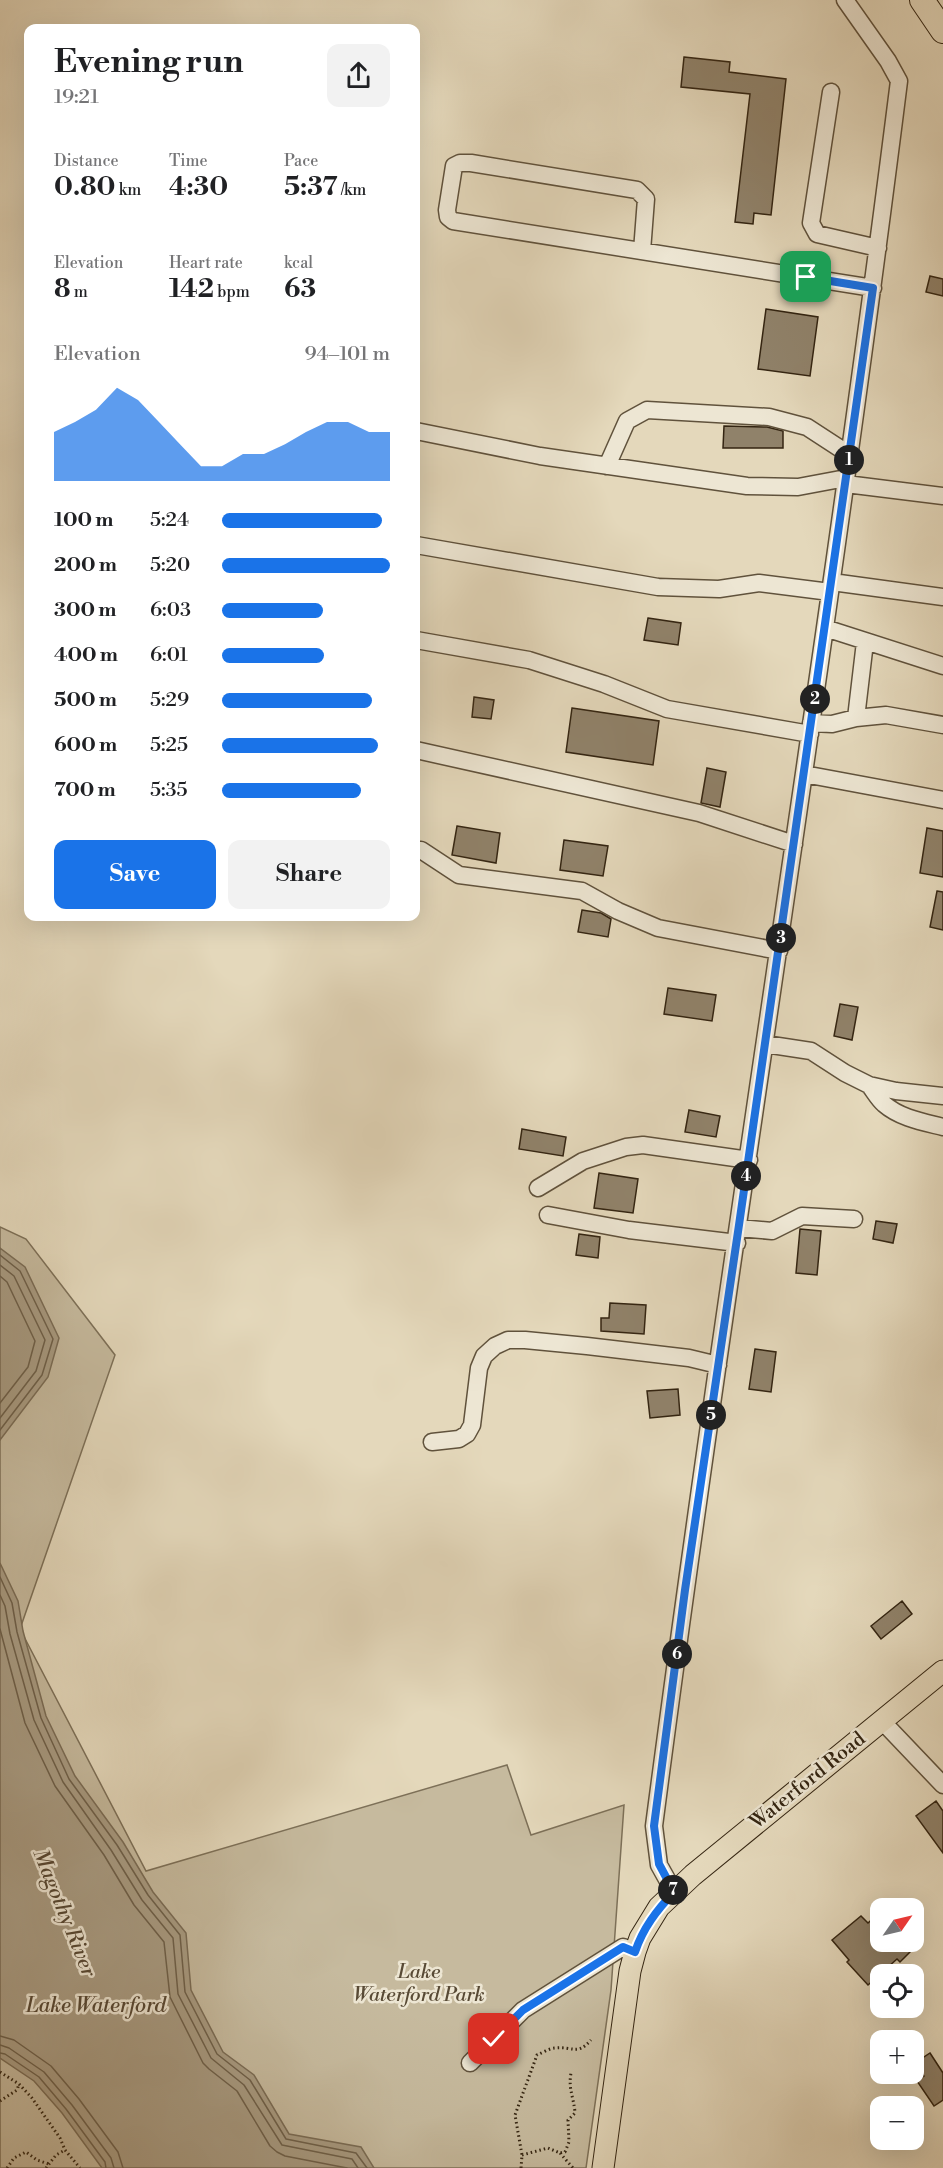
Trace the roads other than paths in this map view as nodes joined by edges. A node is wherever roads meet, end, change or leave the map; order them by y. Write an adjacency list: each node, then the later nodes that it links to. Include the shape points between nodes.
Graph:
1 (845, 0): 5 (street, via 899,81)
2 (922, 0): 3 (highway)
3 (943, 31)
4 (831, 92): 5 (street, via 811,223 817,234)
5 (878, 248): 7 (street)
6 (642, 251): 6 (street, via 453,221 447,210 454,166 471,163 637,190 646,199); 7 (street)
7 (873, 288): 9 (street)
8 (420, 432): 10 (street)
9 (850, 455): 10 (street, via 807,427 769,417 647,410 627,422); 11 (street)
10 (607, 466): 11 (street, via 747,486 798,487)
11 (846, 481): 12 (street); 14 (street)
12 (943, 496)
13 (420, 546): 14 (street, via 658,587 720,589 759,583)
14 (831, 587): 15 (street); 16 (street)
15 (943, 597)
16 (825, 628): 18 (street); 22 (street)
17 (420, 641): 22 (street, via 529,660 667,709)
18 (865, 642): 19 (street); 20 (street)
19 (943, 666)
20 (856, 718): 21 (street, via 886,715); 22 (street)
21 (943, 725)
22 (811, 729): 24 (street)
23 (420, 751): 26 (street, via 699,813)
24 (804, 774): 25 (street); 26 (street)
25 (943, 800)
26 (794, 843): 28 (street)
27 (420, 850): 28 (street, via 459,874 582,891 658,928)
28 (779, 951): 29 (street)
29 (765, 1044): 30 (street, via 811,1051); 33 (street)
30 (869, 1085): 31 (street); 32 (street, via 892,1110)
31 (943, 1096)
32 (943, 1127)
33 (749, 1160): 34 (street, via 626,1147 583,1161); 37 (street)
34 (538, 1188)
35 (548, 1215): 37 (street, via 629,1230)
36 (854, 1219): 37 (street, via 802,1216 772,1231)
37 (738, 1235): 38 (street)
38 (718, 1365): 39 (street, via 598,1347 508,1340 484,1356 467,1434 459,1439); 43 (street, via 654,1826 659,1864)
39 (432, 1442)
40 (943, 1671): 41 (main road, Waterford Road)
41 (882, 1721): 42 (street); 43 (main road, Waterford Road)
42 (943, 1785)
43 (674, 1892): 44 (main road, Waterford Road, via 649,1922)
44 (635, 1952): 45 (street, via 623,1947 523,2010); 46 (main road, Waterford Road)
45 (470, 2063)
46 (603, 2168)

